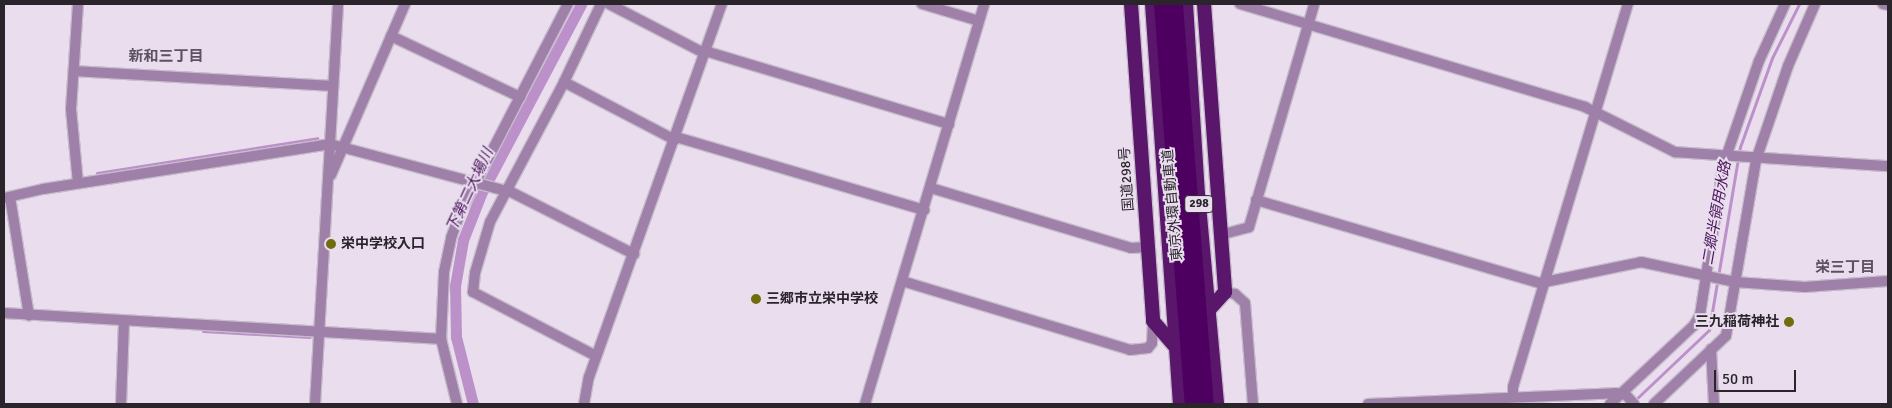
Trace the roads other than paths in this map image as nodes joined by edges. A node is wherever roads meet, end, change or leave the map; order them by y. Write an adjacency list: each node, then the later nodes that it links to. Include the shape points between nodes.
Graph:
1 (78, 4): 27 (street)
2 (338, 4): 29 (street)
3 (405, 4): 25 (street)
4 (568, 4): 30 (street)
5 (601, 4): 28 (street)
6 (609, 4): 26 (street)
7 (722, 4): 26 (street)
8 (922, 4): 23 (street)
9 (984, 4): 23 (street)
10 (1131, 4): 48 (highway, 国道298号)
11 (1152, 4): 63 (highway, 298)
12 (1161, 4): 74 (highway, 東京外環自動車道)
13 (1175, 4): 75 (highway, 東京外環自動車道)
14 (1186, 4): 56 (highway, 298)
15 (1204, 4): 47 (highway, 298)
16 (1240, 4): 24 (street)
17 (1314, 4): 24 (street)
18 (1628, 4): 31 (street)
19 (1785, 4): 36 (street, via 1770,32)
20 (1815, 4): 37 (street, via 1788,66)
21 (1883, 4): 22 (street)
22 (1888, 5)
23 (979, 21): 32 (street)
24 (1307, 25): 31 (street); 45 (street)
25 (391, 36): 30 (street); 35 (street)
26 (705, 52): 32 (street); 33 (street)
27 (74, 71): 29 (street); 40 (street, via 72,108)
28 (564, 82): 33 (street); 43 (street)
29 (333, 86): 34 (street)
30 (520, 97): 39 (street)
31 (1595, 111): 36 (street, via 1667,150); 54 (street)
32 (949, 124): 42 (street)
33 (676, 138): 46 (street); 49 (street)
34 (330, 144): 35 (street); 40 (street); 41 (street)
35 (342, 148): 39 (street); 41 (street)
36 (1725, 156): 37 (street); 50 (street)
37 (1756, 160): 38 (street); 53 (street)
38 (1888, 166)
39 (476, 182): 43 (street); 62 (street, via 451,238 444,272)
40 (78, 183): 44 (street)
41 (328, 183): 61 (street)
42 (931, 188): 46 (street); 48 (street, via 1130,248)
43 (504, 190): 49 (street); 65 (street, via 486,235 473,292)
44 (7, 198): 58 (street)
45 (1256, 200): 47 (street, via 1248,227); 54 (street)
46 (924, 210): 51 (street)
47 (1220, 235): 55 (highway, 298)
48 (1148, 247): 60 (highway, 国道298号)
49 (634, 254): 65 (street)
50 (1707, 276): 53 (street); 54 (street, via 1641,262); 66 (street, via 1700,315 1694,325)
51 (902, 281): 60 (street, via 1130,350 1148,348 1152,343); 72 (street)
52 (1888, 281): 53 (street, via 1805,287)
53 (1735, 282): 64 (street, via 1728,329)
54 (1544, 283): 67 (street)
55 (1225, 292): 56 (highway); 77 (street, via 1235,294 1245,304)
56 (1208, 311): 76 (highway, 298)
57 (4, 313): 58 (street)
58 (29, 315): 59 (street)
59 (124, 321): 61 (street); 68 (street)
60 (1153, 321): 63 (highway)
61 (319, 333): 62 (street); 69 (street)
62 (441, 339): 70 (street)
63 (1174, 345): 73 (highway, 298)
64 (1711, 349): 81 (street); 82 (street)
65 (596, 356): 71 (street)
66 (1623, 394): 67 (street); 79 (street); 80 (street)
67 (1513, 396): 78 (street)
68 (121, 404)
69 (314, 404)
70 (457, 404)
71 (584, 404)
72 (865, 404)
73 (1180, 404)
74 (1192, 404)
75 (1206, 404)
76 (1217, 404)
77 (1253, 404)
78 (1368, 404)
79 (1610, 404)
80 (1634, 404)
81 (1654, 404)
82 (1714, 404)

